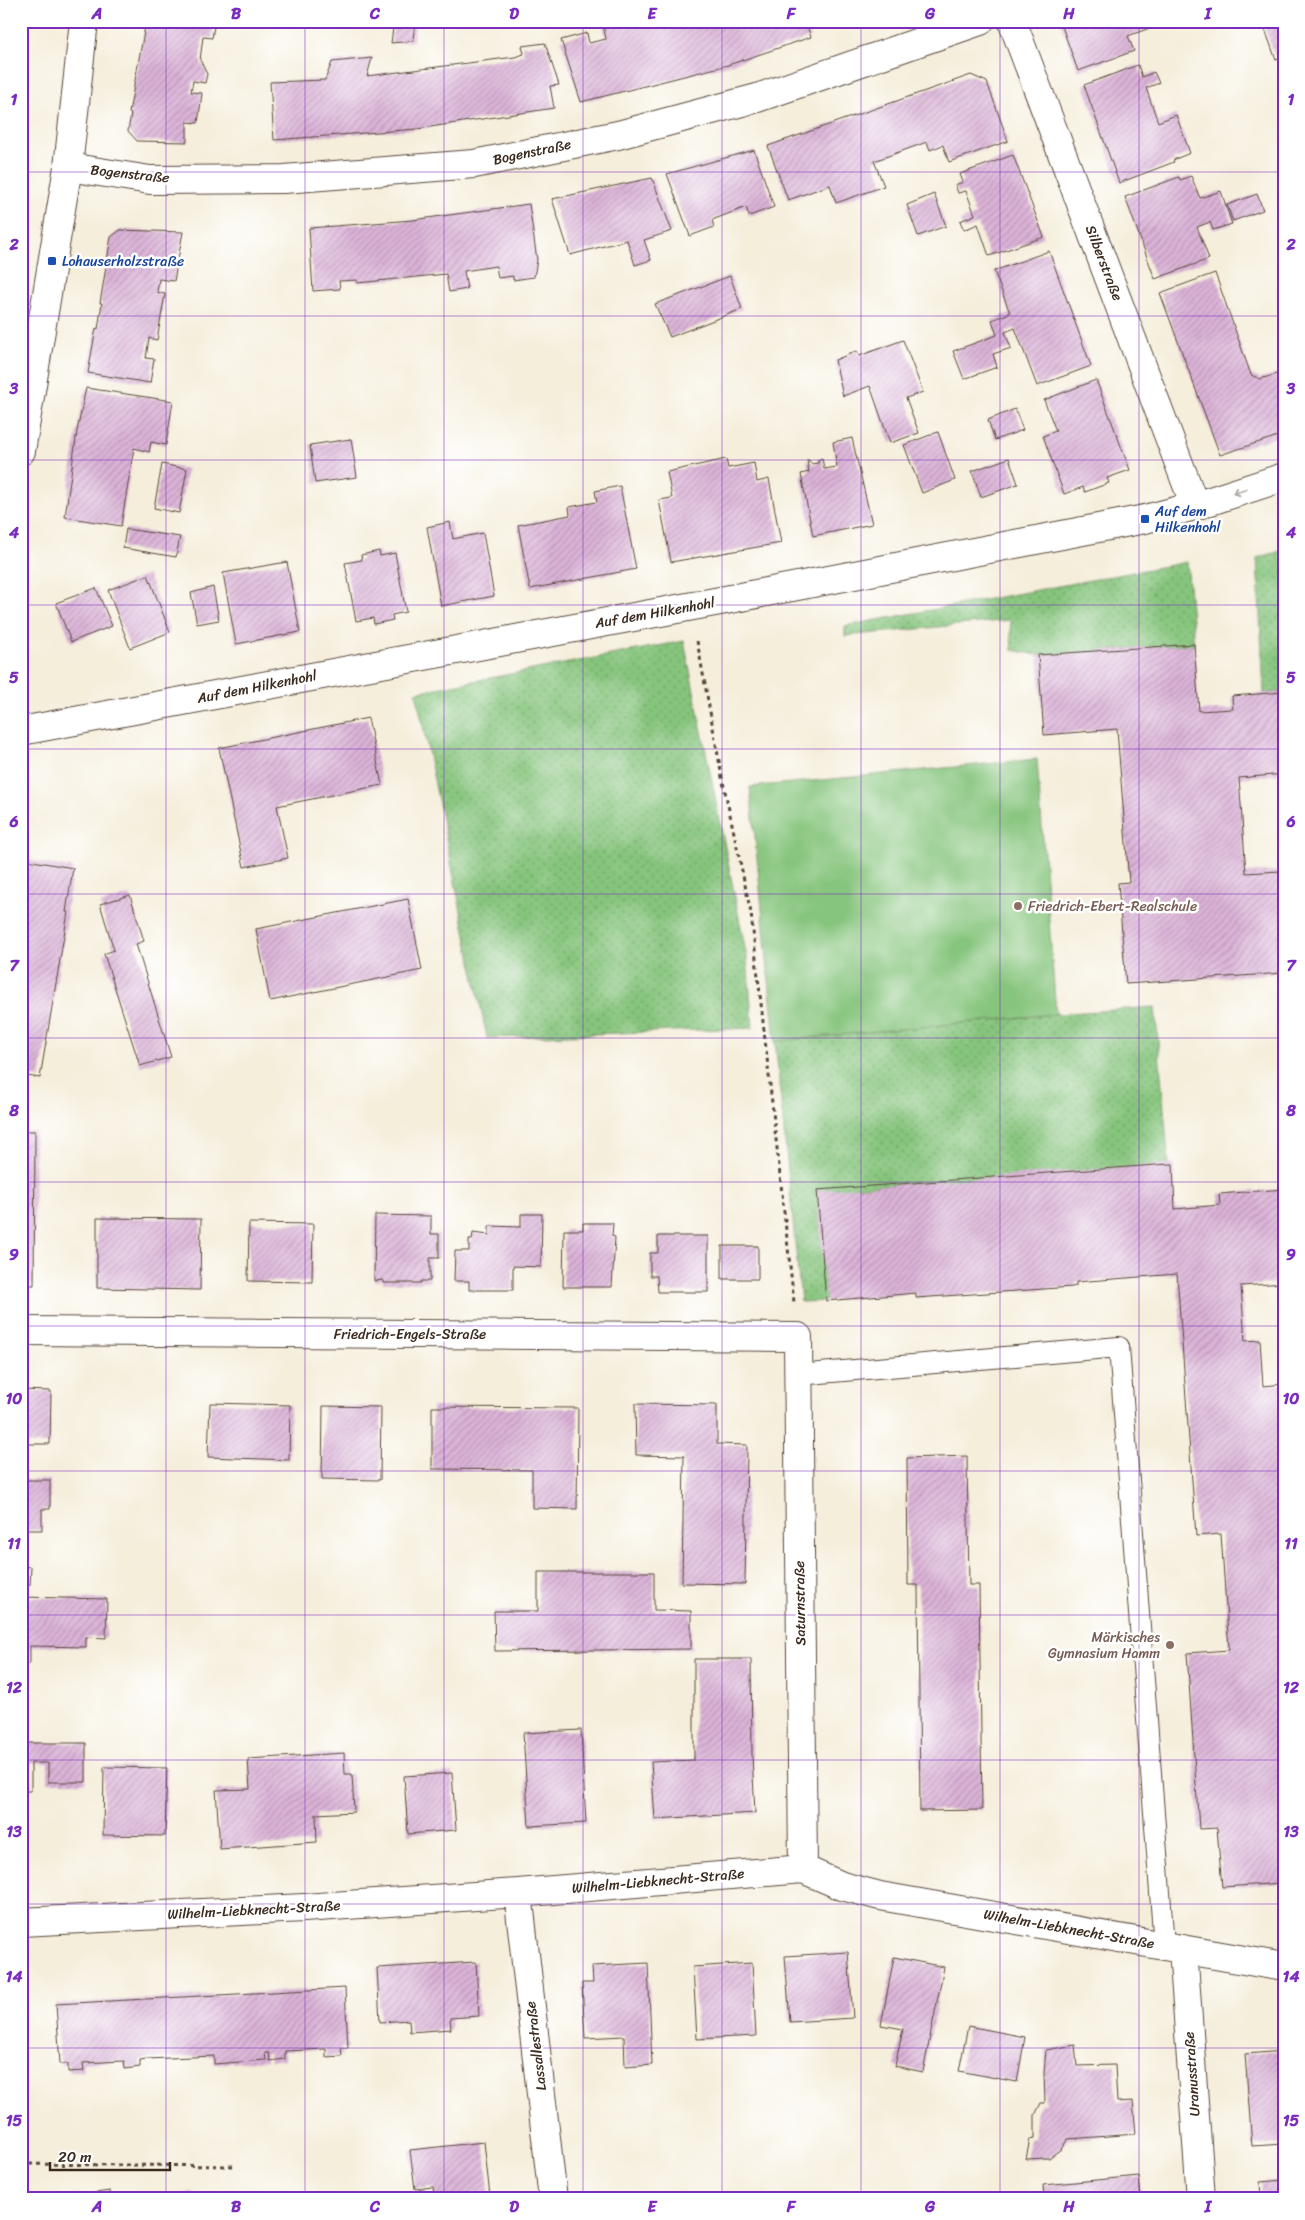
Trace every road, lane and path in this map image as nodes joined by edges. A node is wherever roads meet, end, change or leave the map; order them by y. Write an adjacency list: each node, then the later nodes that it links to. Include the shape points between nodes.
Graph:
1 (84, 21): 4 (street)
2 (980, 21): 4 (street, Bogenstraße, via 757,98 618,135 474,164 284,179 150,180)
3 (1012, 21): 7 (street, Silberstraße)
4 (68, 167): 5 (street)
5 (21, 451)
6 (1284, 477): 7 (street, Auf dem Hilkenhohl, one-way to 7)
7 (1195, 506): 8 (street, Auf dem Hilkenhohl, via 1145,519)
8 (691, 607): 9 (street, Auf dem Hilkenhohl); 11 (path, via 751,913)
9 (21, 731)
10 (21, 1331): 11 (street, Friedrich-Engels-Straße)
11 (798, 1337): 12 (street, Saturnstraße)
12 (798, 1373): 13 (street, Saturnstraße); 16 (lane, via 1119,1347)
13 (803, 1869): 14 (street, Wilhelm-Liebknecht-Straße); 16 (street, Wilhelm-Liebknecht-Straße, via 842,1886 880,1896)
14 (518, 1893): 15 (street, Wilhelm-Liebknecht-Straße, via 304,1908); 20 (street, Lassallestraße)
15 (21, 1922)
16 (1174, 1948): 17 (street, Wilhelm-Liebknecht-Straße); 21 (street, Uranusstraße)
17 (1284, 1967)
18 (21, 2164): 19 (path)
19 (234, 2166)
20 (554, 2199)
21 (1201, 2199)

